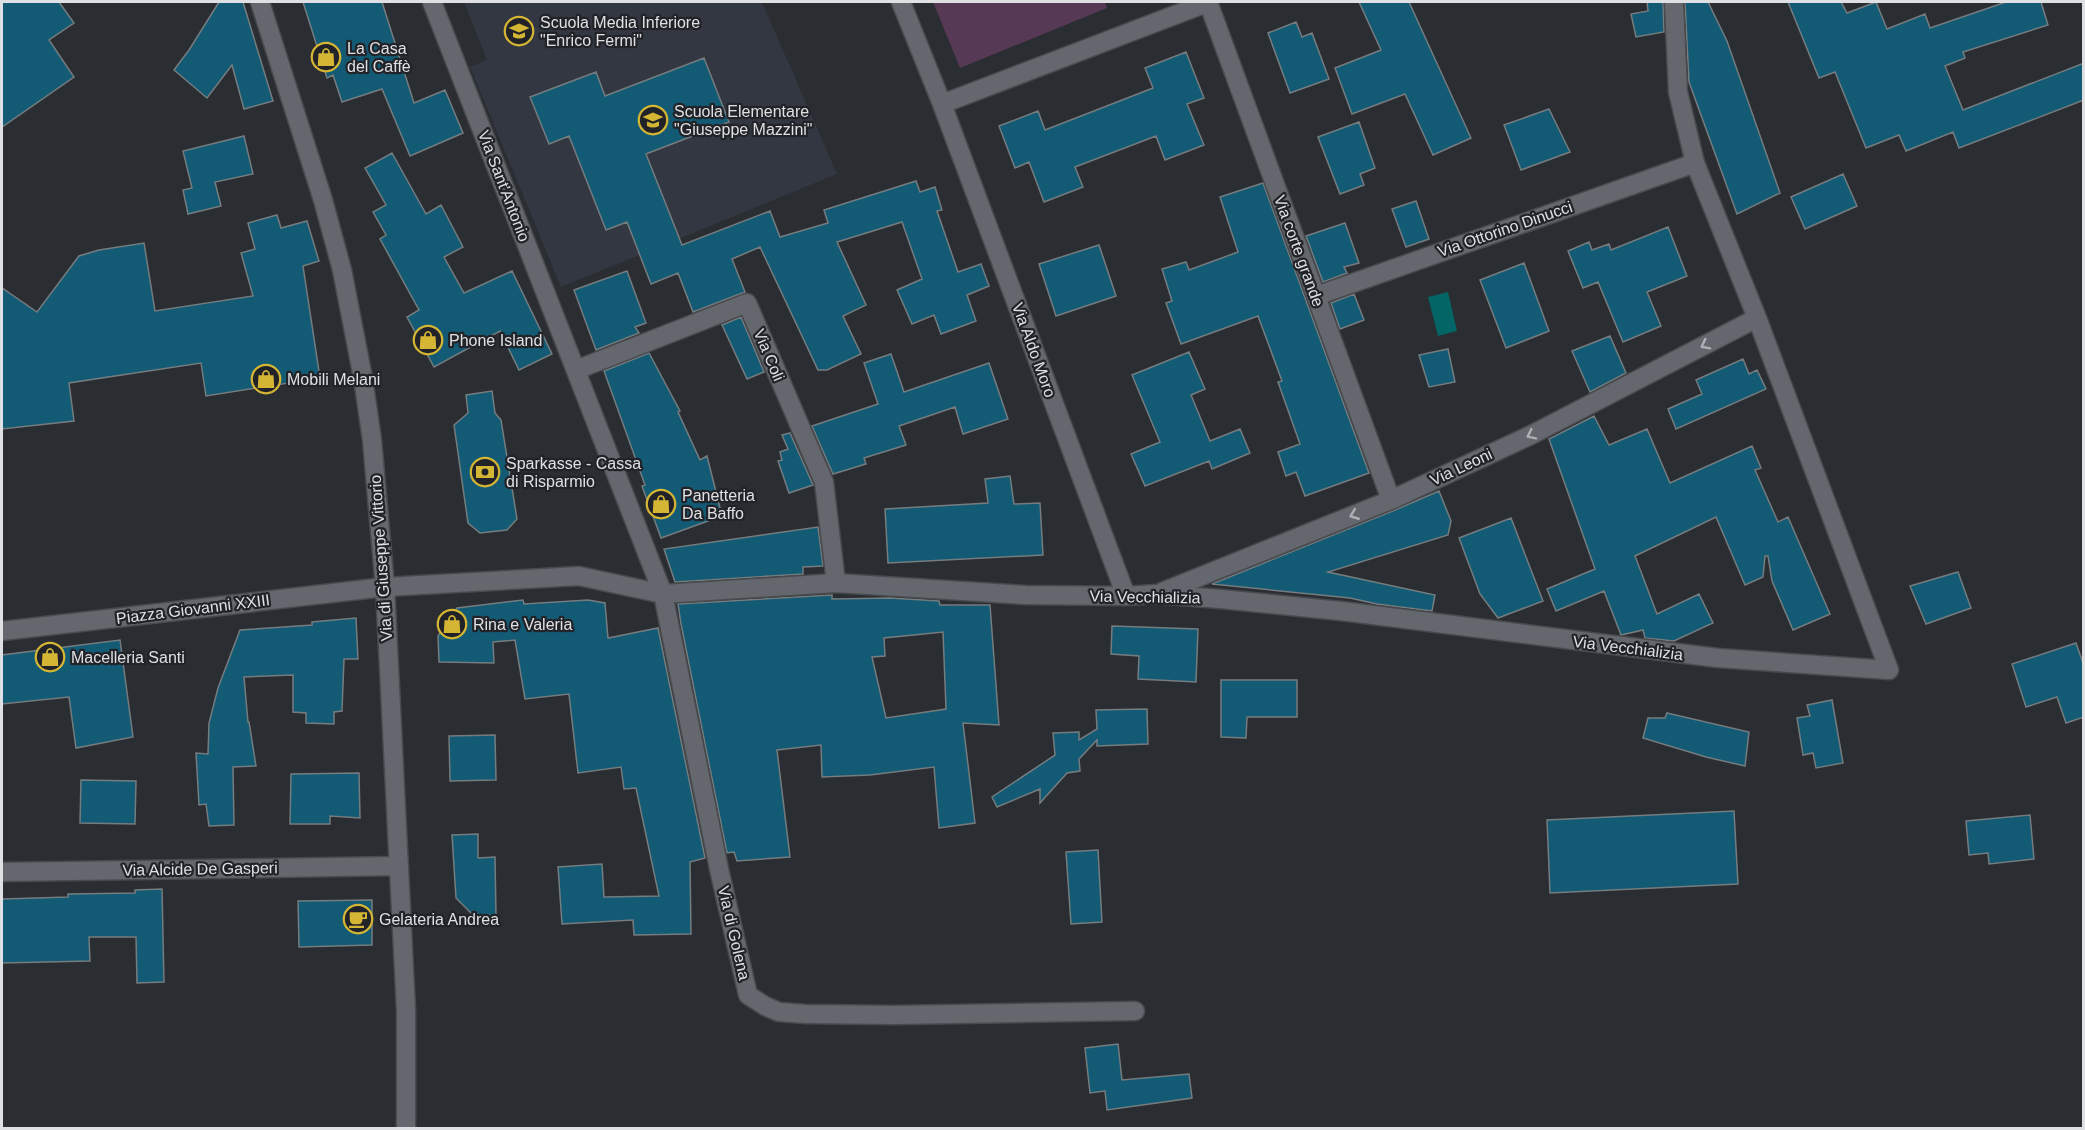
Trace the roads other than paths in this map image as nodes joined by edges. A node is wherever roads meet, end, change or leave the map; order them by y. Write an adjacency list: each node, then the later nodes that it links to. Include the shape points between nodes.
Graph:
1 (260, 2): 13 (street, Via di Giuseppe Vittorio, via 323,200 352,316 372,440)
2 (432, 2): 10 (street, Via Sant'Antonio)
3 (901, 2): 6 (street, Via Aldo Moro)
4 (1208, 2): 6 (street); 8 (street, Via corte grande)
5 (1674, 2): 7 (street, Via Vecchializia, via 1677,92)
6 (942, 104): 16 (street, Via Aldo Moro)
7 (1695, 163): 8 (street, Via Ottorino Dinucci); 9 (street, Via Vecchializia)
8 (1316, 296): 11 (street, Via corte grande)
9 (1756, 318): 11 (street, Via Leoni, one-way to 11, via 1531,435); 15 (street, Via Vecchializia, via 1890,670 1718,658 1341,611)
10 (576, 370): 12 (street, Via Coli, via 747,303 824,482); 14 (street, Via Sant'Antonio)
11 (1391, 500): 15 (street, Via Leoni, one-way to 15)
12 (836, 583): 14 (street, Via Vecchializia); 16 (street, Via Vecchializia, via 1025,595)
13 (385, 588): 14 (street, Piazza Giovanni XXIII, via 579,576); 17 (street, Piazza Giovanni XXIII); 18 (street, Via di Giuseppe Vittorio)
14 (663, 594): 20 (street, Via di Golena, via 748,995 779,1012 806,1014)
15 (1156, 594): 16 (street, Via Vecchializia)
16 (1126, 596)
17 (2, 631)
18 (399, 866): 19 (street, Via Alcide De Gasperi); 21 (street, Via di Giuseppe Vittorio, via 406,1010)
19 (2, 872)
20 (1135, 1011)
21 (406, 1128)

